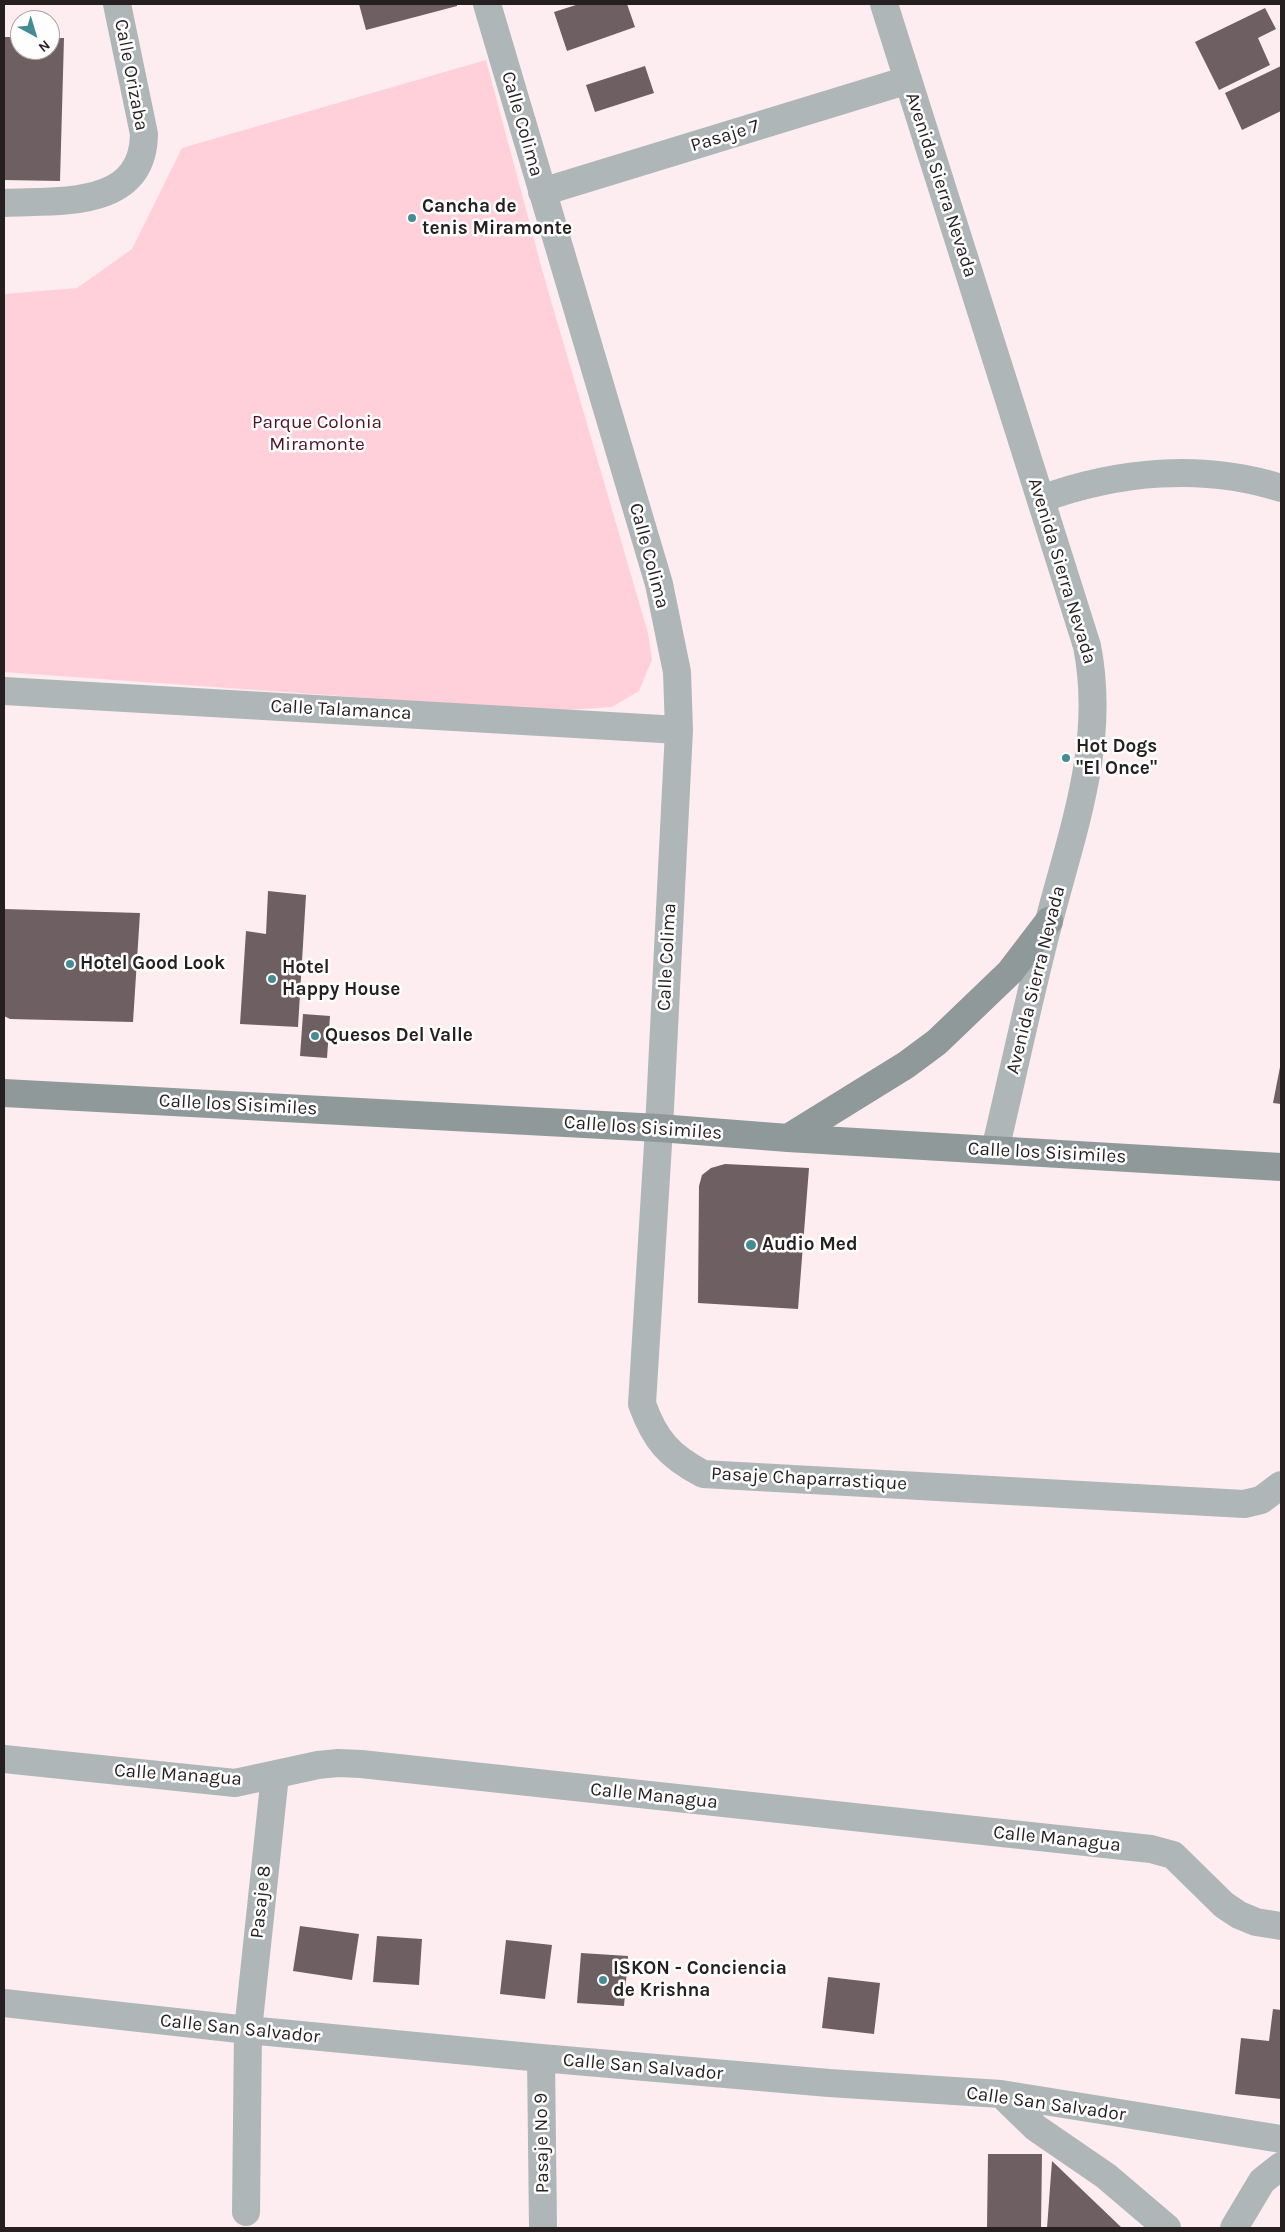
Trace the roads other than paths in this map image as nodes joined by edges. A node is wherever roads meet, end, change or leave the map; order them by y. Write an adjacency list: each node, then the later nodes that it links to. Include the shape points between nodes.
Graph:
1 (117, 4): 6 (street, Calle Orizaba, via 144,134 141,155 133,174 120,185 93,198)
2 (487, 4): 5 (street, Calle Colima)
3 (884, 4): 4 (street, Avenida Sierra Nevada)
4 (908, 80): 5 (street, Pasaje 7); 8 (street, Avenida Sierra Nevada)
5 (542, 192): 10 (street, Calle Colima, via 659,584 677,672)
6 (4, 203)
7 (1281, 488): 8 (street, via 1238,478 1171,473 1105,480)
8 (1041, 499): 11 (street, Avenida Sierra Nevada, via 1087,646 1094,701 1094,729 1083,795)
9 (4, 691): 10 (street, Calle Talamanca)
10 (679, 730): 13 (street, Calle Colima)
11 (1049, 921): 14 (main road, via 1010,972 937,1042 906,1065); 15 (street, Avenida Sierra Nevada)
12 (4, 1093): 13 (main road, Calle los Sisimiles)
13 (659, 1128): 14 (main road, Calle los Sisimiles); 17 (street, Pasaje Chaparrastique, via 642,1404 661,1443 685,1464 703,1474 1244,1504 1261,1500)
14 (788, 1138): 15 (main road, Calle los Sisimiles)
15 (995, 1150): 16 (main road, Calle los Sisimiles)
16 (1281, 1167)
17 (1281, 1485)
18 (4, 1760): 19 (street, Calle Managua, via 235,1783)
19 (275, 1774): 20 (street, Calle Managua, via 318,1765 361,1764 1151,1849 1172,1855 1224,1905 1239,1915); 22 (street, Pasaje 8)
20 (1281, 1926)
21 (4, 2003): 22 (street, Calle San Salvador)
22 (248, 2030): 23 (street, Calle San Salvador); 27 (street, Pasaje 8)
23 (541, 2058): 24 (street, Calle San Salvador); 28 (street, Pasaje No 9)
24 (1001, 2094): 25 (street, Calle San Salvador); 29 (street, via 1036,2128 1106,2176)
25 (1281, 2139)
26 (1281, 2166): 30 (street, via 1262,2181)
27 (246, 2212)
28 (543, 2228)
29 (1167, 2228)
30 (1234, 2228)

